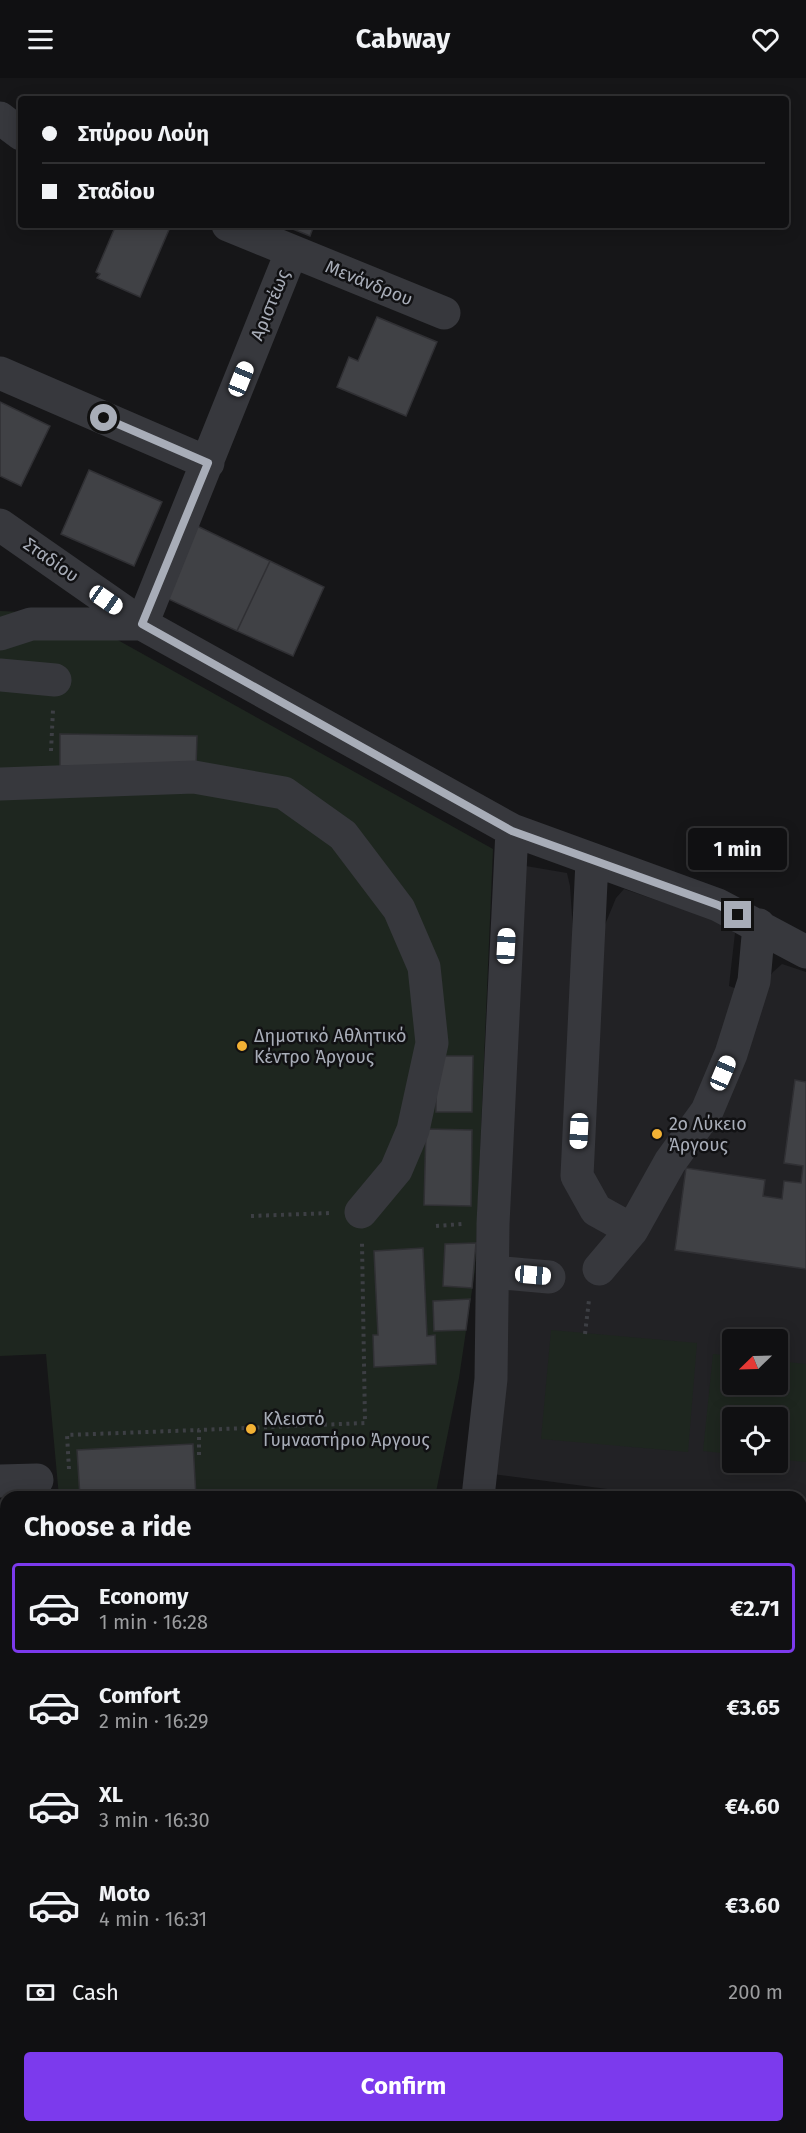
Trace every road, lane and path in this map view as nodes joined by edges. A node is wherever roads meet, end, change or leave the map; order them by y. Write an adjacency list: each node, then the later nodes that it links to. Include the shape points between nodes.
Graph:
1 (0, 118): 2 (street)
2 (18, 132)
3 (235, 228): 4 (street, Μενάνδρου)
4 (291, 253): 5 (street, Μενάνδρου); 7 (street, Αριστέως)
5 (444, 313)
6 (0, 373): 7 (street)
7 (208, 463): 9 (street, Αριστέως)
8 (0, 525): 9 (street, Σταδίου)
9 (142, 624): 10 (street, via 31,624); 15 (street, Σταδίου)
10 (0, 634)
11 (0, 675): 12 (street)
12 (55, 680): 13 (path)
13 (50, 783): 14 (street); 19 (street, via 194,777 284,793 343,835 399,909 424,967 432,1042 413,1130 396,1170)
14 (0, 784)
15 (512, 831): 16 (street, Σταδίου); 23 (street)
16 (592, 861): 17 (street, Σταδίου, via 718,905); 21 (street, via 577,1176 596,1210)
17 (759, 925): 18 (street, Σταδίου); 21 (street, via 754,981 731,1054 707,1111 670,1162)
18 (806, 952)
19 (361, 1212): 20 (path)
20 (251, 1216)
21 (632, 1230): 25 (street)
22 (363, 1256): 27 (path, via 365,1423)
23 (493, 1272): 24 (street); 31 (street, via 491,1379)
24 (549, 1277)
25 (594, 1281): 26 (path)
26 (585, 1334)
27 (199, 1430): 28 (path); 29 (path, via 67,1435 70,1479)
28 (199, 1455)
29 (37, 1480): 30 (street)
30 (0, 1481)
31 (479, 1491)

